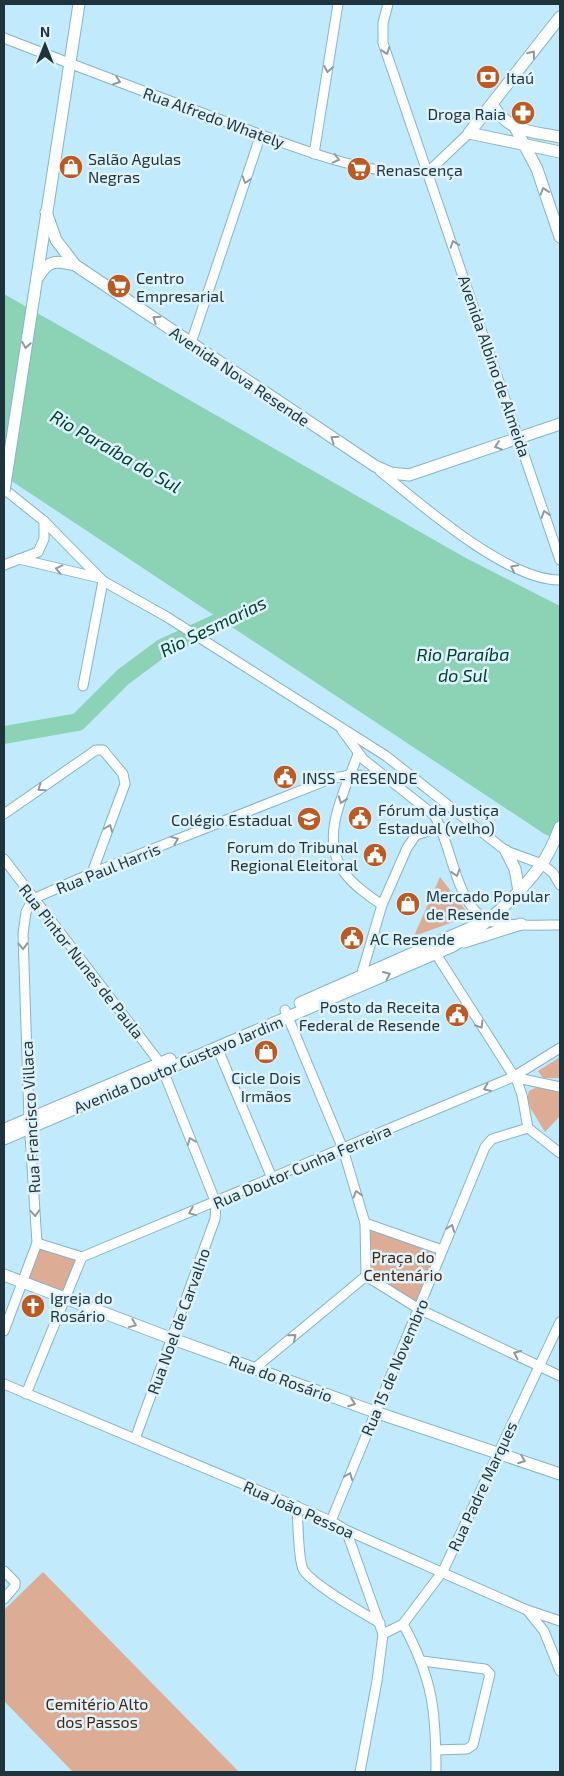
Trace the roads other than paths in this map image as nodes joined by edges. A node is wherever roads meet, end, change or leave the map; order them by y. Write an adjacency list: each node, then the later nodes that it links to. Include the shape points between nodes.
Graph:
1 (79, 4): 6 (main road)
2 (338, 4): 14 (street, one-way to 14)
3 (388, 4): 15 (street, Avenida Albino de Almeida, one-way to 15, via 383,23 383,43)
4 (560, 17): 7 (main road, one-way to 4)
5 (4, 38): 6 (street, Rua Alfredo Whately)
6 (71, 65): 10 (street, Rua Alfredo Whately, one-way to 10); 16 (main road)
7 (492, 104): 8 (main road); 9 (main road)
8 (516, 129): 11 (main road); 12 (main road)
9 (469, 133): 12 (main road); 15 (street)
10 (261, 134): 14 (street, Rua Alfredo Whately); 20 (street, one-way to 20)
11 (560, 137)
12 (524, 145): 13 (main road); 17 (main road, one-way to 12, via 537,169)
13 (560, 152)
14 (314, 154): 15 (street, Rua Alfredo Whately, one-way to 15, via 388,172)
15 (429, 172): 22 (street, Avenida Albino de Almeida, one-way to 15)
16 (46, 212): 18 (main road, via 56,240); 19 (main road)
17 (560, 238)
18 (75, 265): 19 (main road, via 50,263); 20 (main road, Avenida Nova Resende, one-way to 18)
19 (36, 282): 24 (main road, one-way to 24, bridge)
20 (191, 343): 23 (main road, Avenida Nova Resende, one-way to 20)
21 (560, 424): 22 (main road)
22 (520, 439): 23 (main road, Avenida Nova Resende, one-way to 23, via 409,475); 27 (street, Avenida Albino de Almeida, one-way to 22)
23 (374, 466): 30 (street, one-way to 23, via 546,580 505,563 424,508)
24 (4, 490): 25 (street)
25 (44, 521): 26 (street, via 44,538 38,552); 29 (street)
26 (19, 558): 28 (street); 29 (street, one-way to 26)
27 (560, 560)
28 (4, 565)
29 (102, 579): 31 (street); 32 (street)
30 (560, 580)
31 (83, 686)
32 (341, 728): 33 (street); 34 (street)
33 (358, 754): 35 (street); 36 (street)
34 (386, 756): 35 (street, via 378,760); 41 (street)
35 (374, 769): 37 (street)
36 (350, 775): 37 (street, Rua Paul Harris); 44 (street, Rua Paul Harris, one-way to 36, via 330,779); 48 (street, one-way to 48, via 334,821 336,853 344,872)
37 (382, 776): 39 (street, via 434,815)
38 (4, 814): 44 (street, one-way to 38, via 125,784 123,774 103,750 96,750)
39 (441, 827): 48 (street, via 416,835 411,841); 49 (street, one-way to 49, via 460,887)
40 (560, 827): 43 (main road, Avenida Doutor Gustavo Jardim)
41 (506, 851): 43 (street); 46 (main road, via 515,869)
42 (4, 860): 47 (street, Rua Pintor Nunes de Paula)
43 (542, 864): 45 (street); 46 (main road, Avenida Doutor Gustavo Jardim)
44 (92, 873): 47 (street, Rua Paul Harris)
45 (560, 885)
46 (519, 891): 49 (main road, Avenida Doutor Gustavo Jardim)
47 (34, 899): 58 (street, Rua Pintor Nunes de Paula); 61 (street, Rua Francisco Villaca, one-way to 61, via 26,912 23,934)
48 (382, 905): 54 (street)
49 (485, 921): 50 (street); 52 (main road, Avenida Doutor Gustavo Jardim); 54 (main road, Avenida Doutor Gustavo Jardim)
50 (521, 924): 51 (street); 52 (main road)
51 (560, 925)
52 (453, 946): 53 (main road, Avenida Doutor Gustavo Jardim)
53 (436, 954): 54 (main road, Avenida Doutor Gustavo Jardim, one-way to 53); 59 (street, one-way to 59)
54 (363, 980): 55 (main road, Avenida Doutor Gustavo Jardim)
55 (286, 1013): 56 (main road, Avenida Doutor Gustavo Jardim); 58 (main road, Avenida Doutor Gustavo Jardim); 65 (street)
56 (218, 1047): 58 (main road, Avenida Doutor Gustavo Jardim); 67 (street)
57 (560, 1048): 59 (street, Rua Doutor Cunha Ferreira)
58 (162, 1067): 61 (main road, Avenida Doutor Gustavo Jardim); 68 (street, Rua Pintor Nunes de Paula, one-way to 58)
59 (513, 1077): 60 (street); 62 (street, via 522,1095); 65 (street, Rua Doutor Cunha Ferreira, one-way to 65)
60 (560, 1087)
61 (29, 1123): 63 (main road, Avenida Doutor Gustavo Jardim); 64 (main road, Avenida Doutor Gustavo Jardim); 70 (street, Rua Francisco Villaca, one-way to 70)
62 (528, 1128): 66 (street); 71 (street, Rua 15 de Novembro, one-way to 62, via 488,1142)
63 (4, 1130)
64 (4, 1138)
65 (344, 1149): 67 (street, Rua Doutor Cunha Ferreira); 69 (street, one-way to 65)
66 (560, 1153)
67 (272, 1178): 68 (street, Rua Doutor Cunha Ferreira)
68 (216, 1203): 72 (street, Rua Doutor Cunha Ferreira, one-way to 72); 80 (street, Rua Noel de Carvalho, via 215,1219)
69 (365, 1223): 71 (street); 74 (street)
70 (37, 1243): 72 (street); 75 (street, Rua Francisco Villaca)
71 (442, 1250): 77 (street, Rua 15 de Novembro)
72 (82, 1257): 76 (street)
73 (4, 1275): 75 (main road, Rua do Rosário)
74 (366, 1276): 77 (street); 82 (street, one-way to 74)
75 (22, 1281): 76 (main road, Rua do Rosário); 79 (street, Rua Francisco Villaca)
76 (66, 1297): 80 (main road, Rua do Rosário, one-way to 80); 85 (street)
77 (419, 1309): 81 (street, one-way to 77); 86 (street, Rua 15 de Novembro)
78 (560, 1322): 81 (street, Rua Padre Marques)
79 (4, 1331)
80 (173, 1339): 82 (main road, Rua do Rosário); 87 (street, Rua Noel de Carvalho)
81 (539, 1364): 83 (street); 88 (street, Rua Padre Marques)
82 (255, 1368): 86 (main road, Rua do Rosário, one-way to 86)
83 (560, 1376)
84 (4, 1384): 85 (street, Rua João Pessoa)
85 (26, 1394): 87 (street, Rua João Pessoa)
86 (375, 1412): 88 (main road, Rua do Rosário); 91 (street, Rua 15 de Novembro, one-way to 86)
87 (135, 1439): 90 (street, Rua João Pessoa)
88 (498, 1451): 89 (main road, Rua do Rosário, one-way to 89); 94 (street, Rua Padre Marques)
89 (560, 1474)
90 (297, 1506): 91 (street, Rua João Pessoa); 98 (street, via 304,1571 340,1599)
91 (331, 1521): 92 (street, Rua João Pessoa)
92 (346, 1530): 94 (street, Rua João Pessoa); 98 (street)
93 (4, 1571): 95 (street, via 15,1582)
94 (442, 1571): 96 (street, Rua João Pessoa); 99 (street, Rua Padre Marques)
95 (4, 1599)
96 (527, 1610): 97 (street); 102 (street, Rua João Pessoa, via 544,1631)
97 (560, 1621)
98 (380, 1622): 100 (street)
99 (403, 1624): 100 (street, Rua Padre Marques); 101 (street)
100 (383, 1634): 104 (street)
101 (422, 1661): 103 (street, via 434,1704); 103 (street, via 485,1668 490,1674 473,1745 467,1749)
102 (560, 1671)
103 (436, 1750): 105 (street)
104 (360, 1772)
105 (436, 1772)

